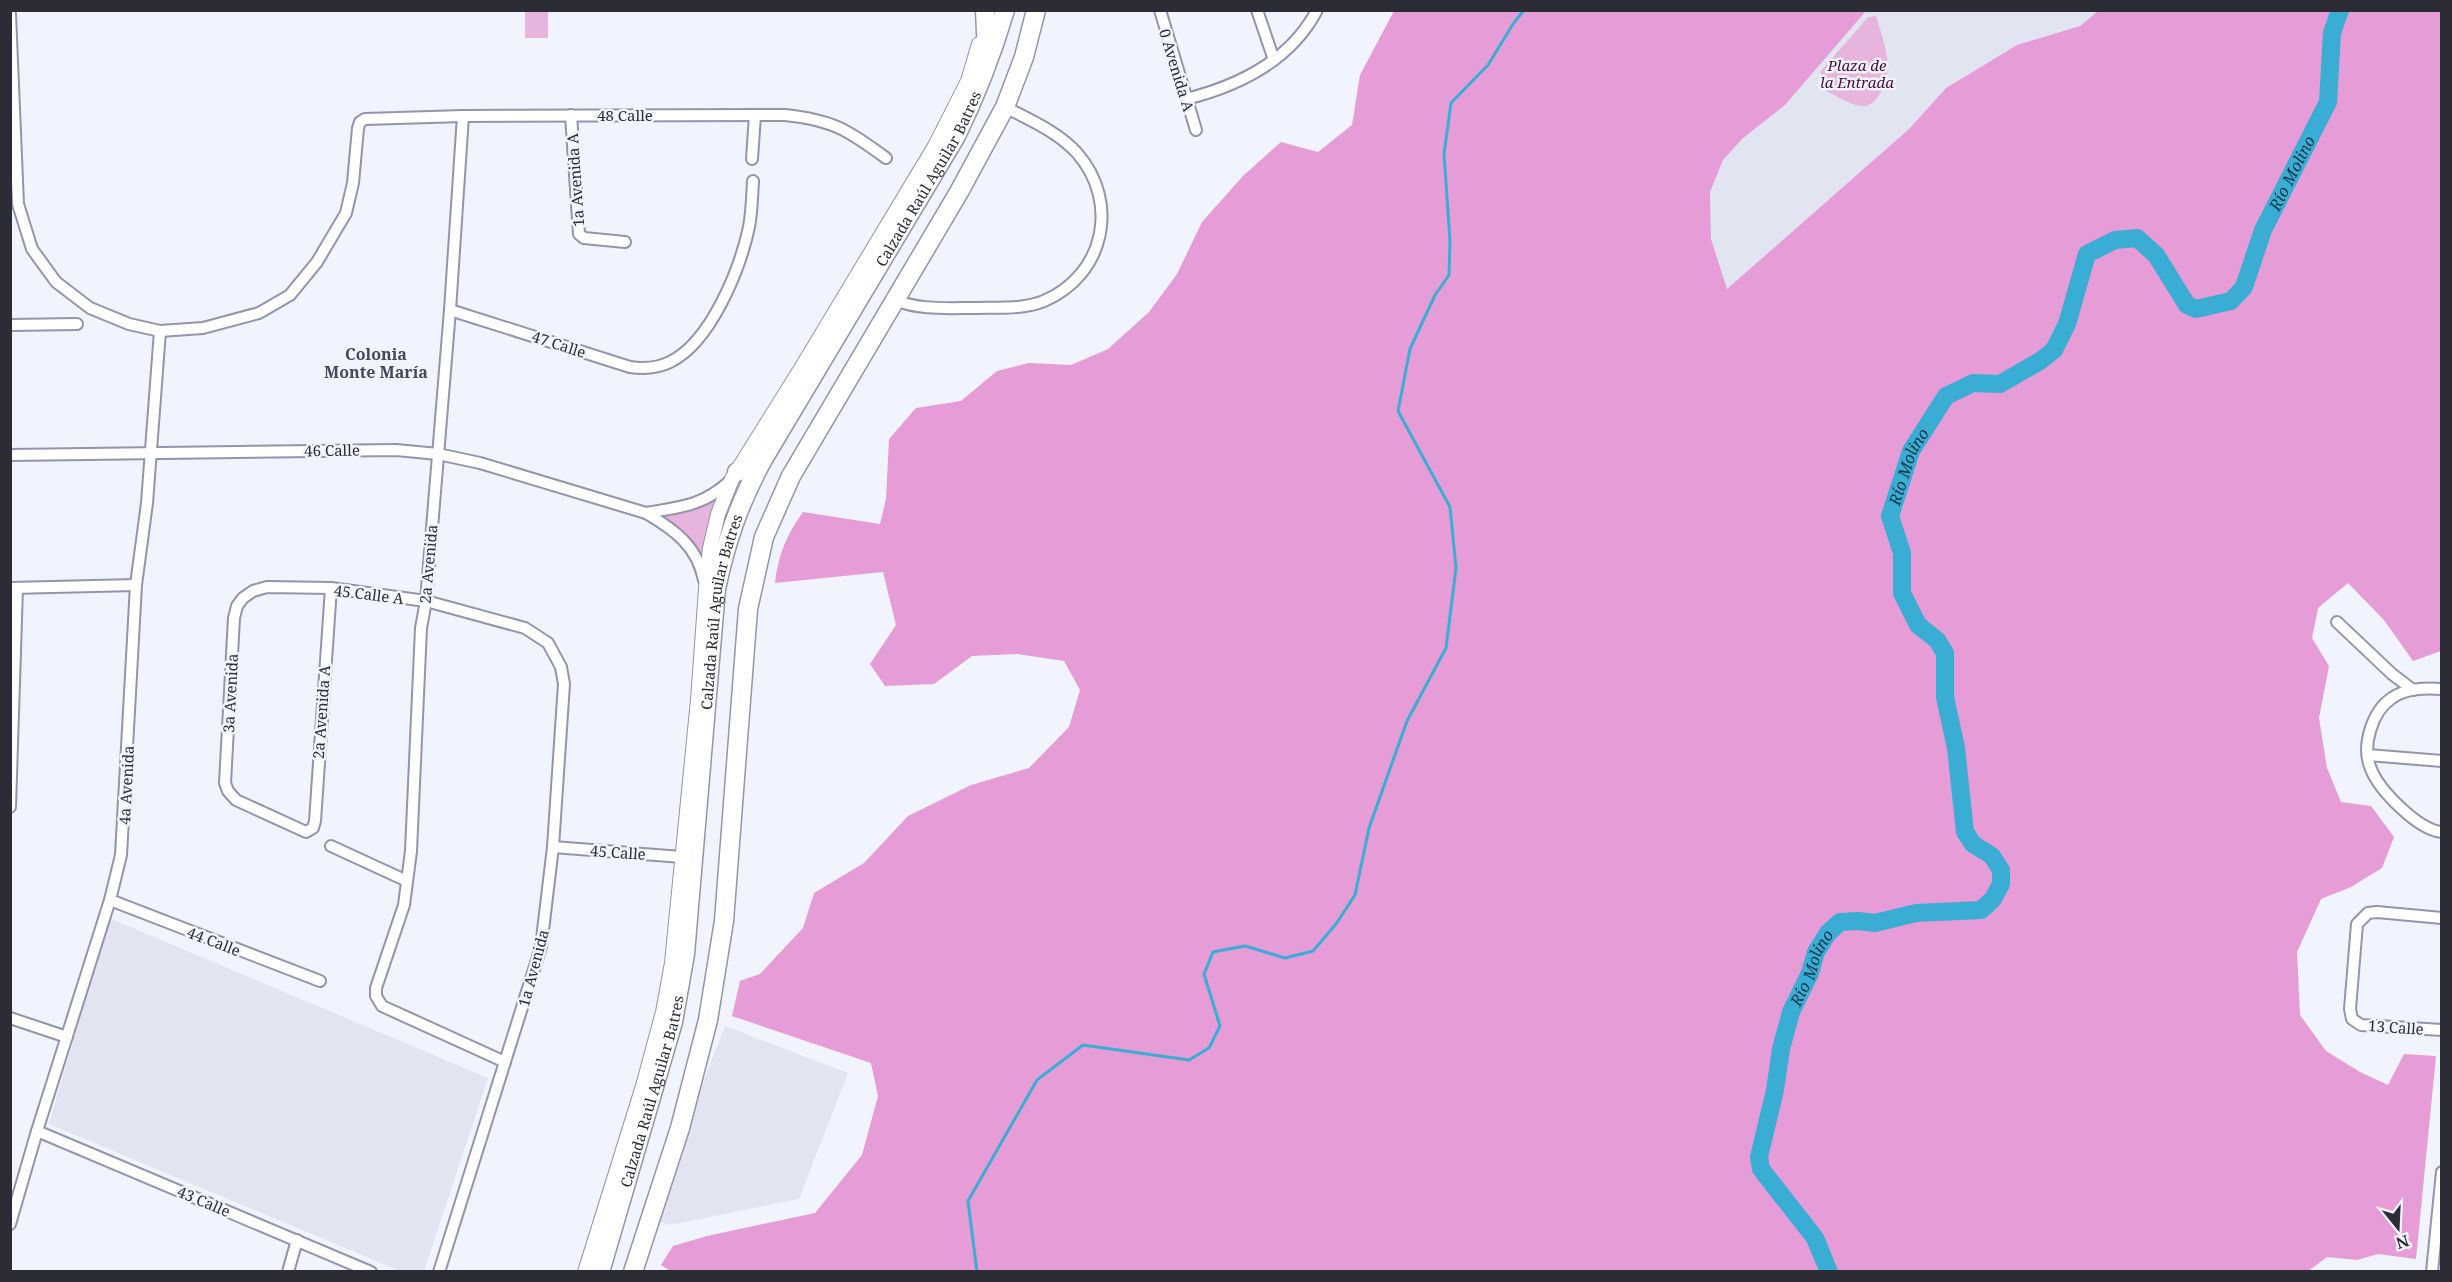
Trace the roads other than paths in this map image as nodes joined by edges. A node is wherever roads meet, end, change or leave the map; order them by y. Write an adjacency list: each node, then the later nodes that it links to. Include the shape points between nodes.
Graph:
1 (1005, 10): 7 (highway, Calzada Raúl Aguilar Batres)
2 (1036, 10): 12 (highway, Calzada Raúl Aguilar Batres)
3 (1160, 10): 11 (street, 0 Avenida A)
4 (1257, 10): 8 (street)
5 (1317, 11): 8 (street, via 1294,43)
6 (10, 14): 10 (street)
7 (985, 29): 9 (highway); 9 (highway, Calzada Raúl Aguilar Batres); 31 (street, via 960,100 921,172)
8 (1274, 60): 11 (street, via 1227,87)
9 (987, 65): 30 (highway, Calzada Raúl Aguilar Batres, via 975,98 934,175)
10 (12, 99): 20 (street)
11 (1186, 99): 16 (street, 0 Avenida A)
12 (1005, 107): 22 (highway, Calzada Raúl Aguilar Batres); 22 (street, via 1054,134 1088,166 1101,197 1103,215 1102,230 1091,256 1059,293 1035,304 951,308 910,306)
13 (571, 115): 14 (street, 48 Calle); 15 (street, 48 Calle); 21 (street, 1a Avenida A, via 579,234 584,238)
14 (755, 115): 17 (street, 48 Calle, via 806,117 837,126); 18 (street)
15 (462, 116): 23 (street, 2a Avenida); 26 (street, 48 Calle, via 360,122 353,183 340,226 290,295 259,313 203,328)
16 (1196, 130)
17 (886, 158)
18 (752, 159)
19 (753, 181): 23 (street, 47 Calle, via 749,228 729,287 694,344 668,363 630,367)
20 (15, 212): 26 (street, via 32,249 56,282 90,308)
21 (625, 242)
22 (895, 300): 71 (highway, Calzada Raúl Aguilar Batres, via 791,476 759,554 748,609 724,921 708,1020 680,1128)
23 (450, 310): 28 (street, 2a Avenida)
24 (77, 324): 25 (street)
25 (10, 325)
26 (160, 332): 27 (street, 4a Avenida)
27 (149, 454): 28 (street, 46 Calle, via 355,449); 29 (street, 46 Calle); 33 (street, 4a Avenida)
28 (438, 454): 32 (street, 46 Calle); 38 (street, 2a Avenida)
29 (10, 455)
30 (762, 461): 31 (highway); 59 (highway, Calzada Raúl Aguilar Batres, via 742,498 725,546 716,589 685,954 673,1022)
31 (735, 475): 32 (street, 46 Calle, via 719,491 696,504); 34 (street, via 713,531)
32 (646, 513): 34 (street, 46 Calle, via 689,546 701,565)
33 (136, 585): 35 (street); 52 (street, 4a Avenida, via 121,855)
34 (706, 586): 50 (street)
35 (14, 588): 46 (street)
36 (331, 588): 37 (street, 45 Calle A, via 267,587); 38 (street, 45 Calle A); 45 (street, 2a Avenida A, via 313,828 306,832 236,800)
37 (243, 598): 45 (street, 3a Avenida, via 234,618 225,775)
38 (426, 601): 40 (street, 45 Calle A, via 525,628 548,643); 51 (street, 2a Avenida, via 421,628)
39 (2337, 622): 42 (street)
40 (556, 654): 49 (street, 1a Avenida, via 564,684)
41 (2442, 689): 42 (street)
42 (2413, 690): 43 (street, via 2385,703 2368,736)
43 (2368, 755): 44 (street); 47 (street, via 2371,769 2398,805 2424,827)
44 (2442, 761)
45 (228, 791)
46 (10, 807)
47 (2442, 832)
48 (331, 846): 51 (street)
49 (554, 847): 50 (street, 45 Calle); 58 (street, 1a Avenida, via 541,947)
50 (682, 857): 61 (street, via 669,984)
51 (407, 881): 58 (street, 2a Avenida, via 376,996 382,1006)
52 (110, 900): 54 (street, 44 Calle); 57 (street, 4a Avenida)
53 (2442, 918): 56 (street, 13 Calle, via 2368,913 2357,924 2350,1009 2352,1019 2361,1024)
54 (320, 981)
55 (10, 1018): 57 (street)
56 (2442, 1030)
57 (67, 1037): 60 (street, 4a Avenida)
58 (505, 1062): 68 (street, 1a Avenida)
59 (656, 1083): 61 (highway); 70 (highway, Calzada Raúl Aguilar Batres)
60 (36, 1131): 63 (street, 4a Avenida); 65 (street, 43 Calle)
61 (628, 1140): 69 (street)
62 (2442, 1172): 72 (street)
63 (16, 1183): 64 (street, 4a Avenida)
64 (10, 1224)
65 (297, 1240): 66 (street); 67 (street, 43 Calle)
66 (288, 1272)
67 (371, 1272)
68 (438, 1272)
69 (585, 1272)
70 (600, 1272)
71 (633, 1272)
72 (2432, 1272)

